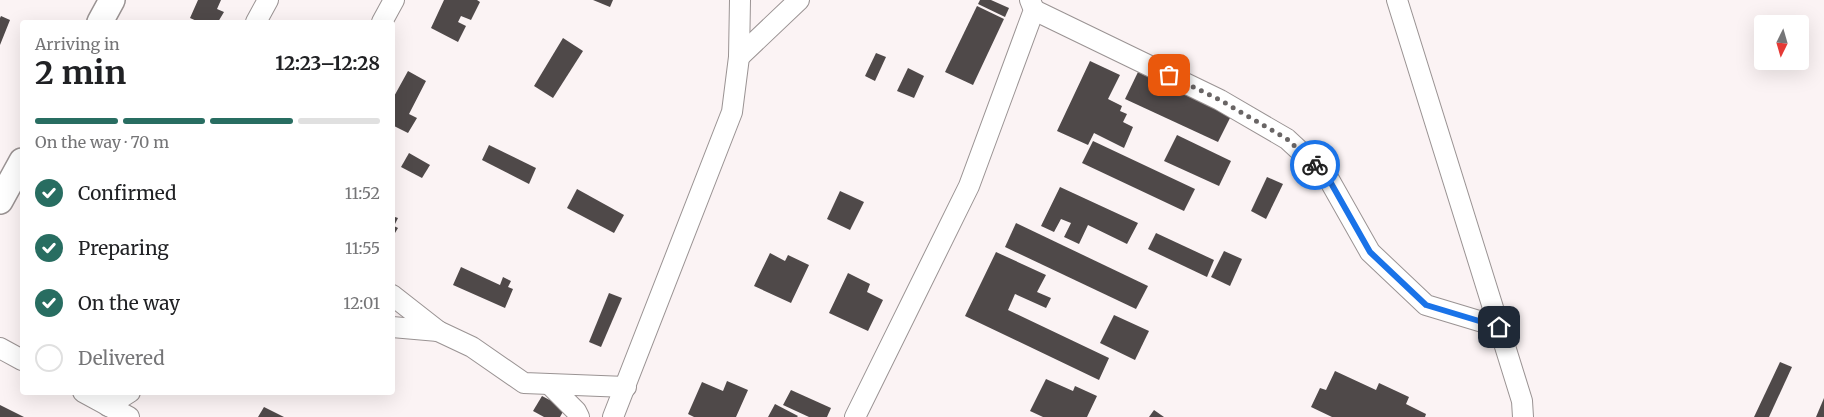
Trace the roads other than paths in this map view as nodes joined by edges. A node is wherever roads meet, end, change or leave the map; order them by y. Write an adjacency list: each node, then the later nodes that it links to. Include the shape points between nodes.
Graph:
1 (112, 0): 8 (street)
2 (268, 0): 9 (street)
3 (394, 0): 10 (street)
4 (740, 0): 11 (street)
5 (799, 0): 11 (street)
6 (1397, 0): 16 (street)
7 (1032, 5): 16 (street, via 1220,100 1287,139 1327,176 1370,252 1426,305); 27 (street, via 969,186)
8 (101, 20)
9 (257, 20)
10 (383, 20)
11 (739, 57): 21 (street, via 732,112)
12 (20, 165): 13 (street)
13 (0, 201)
14 (395, 297): 17 (street)
15 (395, 326): 17 (street)
16 (1499, 327): 28 (street, via 1522,401)
17 (438, 331): 20 (street, via 472,347 524,383)
18 (0, 348): 19 (street)
19 (20, 359)
20 (550, 385): 21 (street); 25 (street)
21 (626, 387): 26 (street)
22 (120, 395): 23 (street)
23 (95, 402): 24 (street)
24 (129, 417)
25 (578, 417)
26 (613, 417)
27 (854, 417)
28 (1523, 417)

